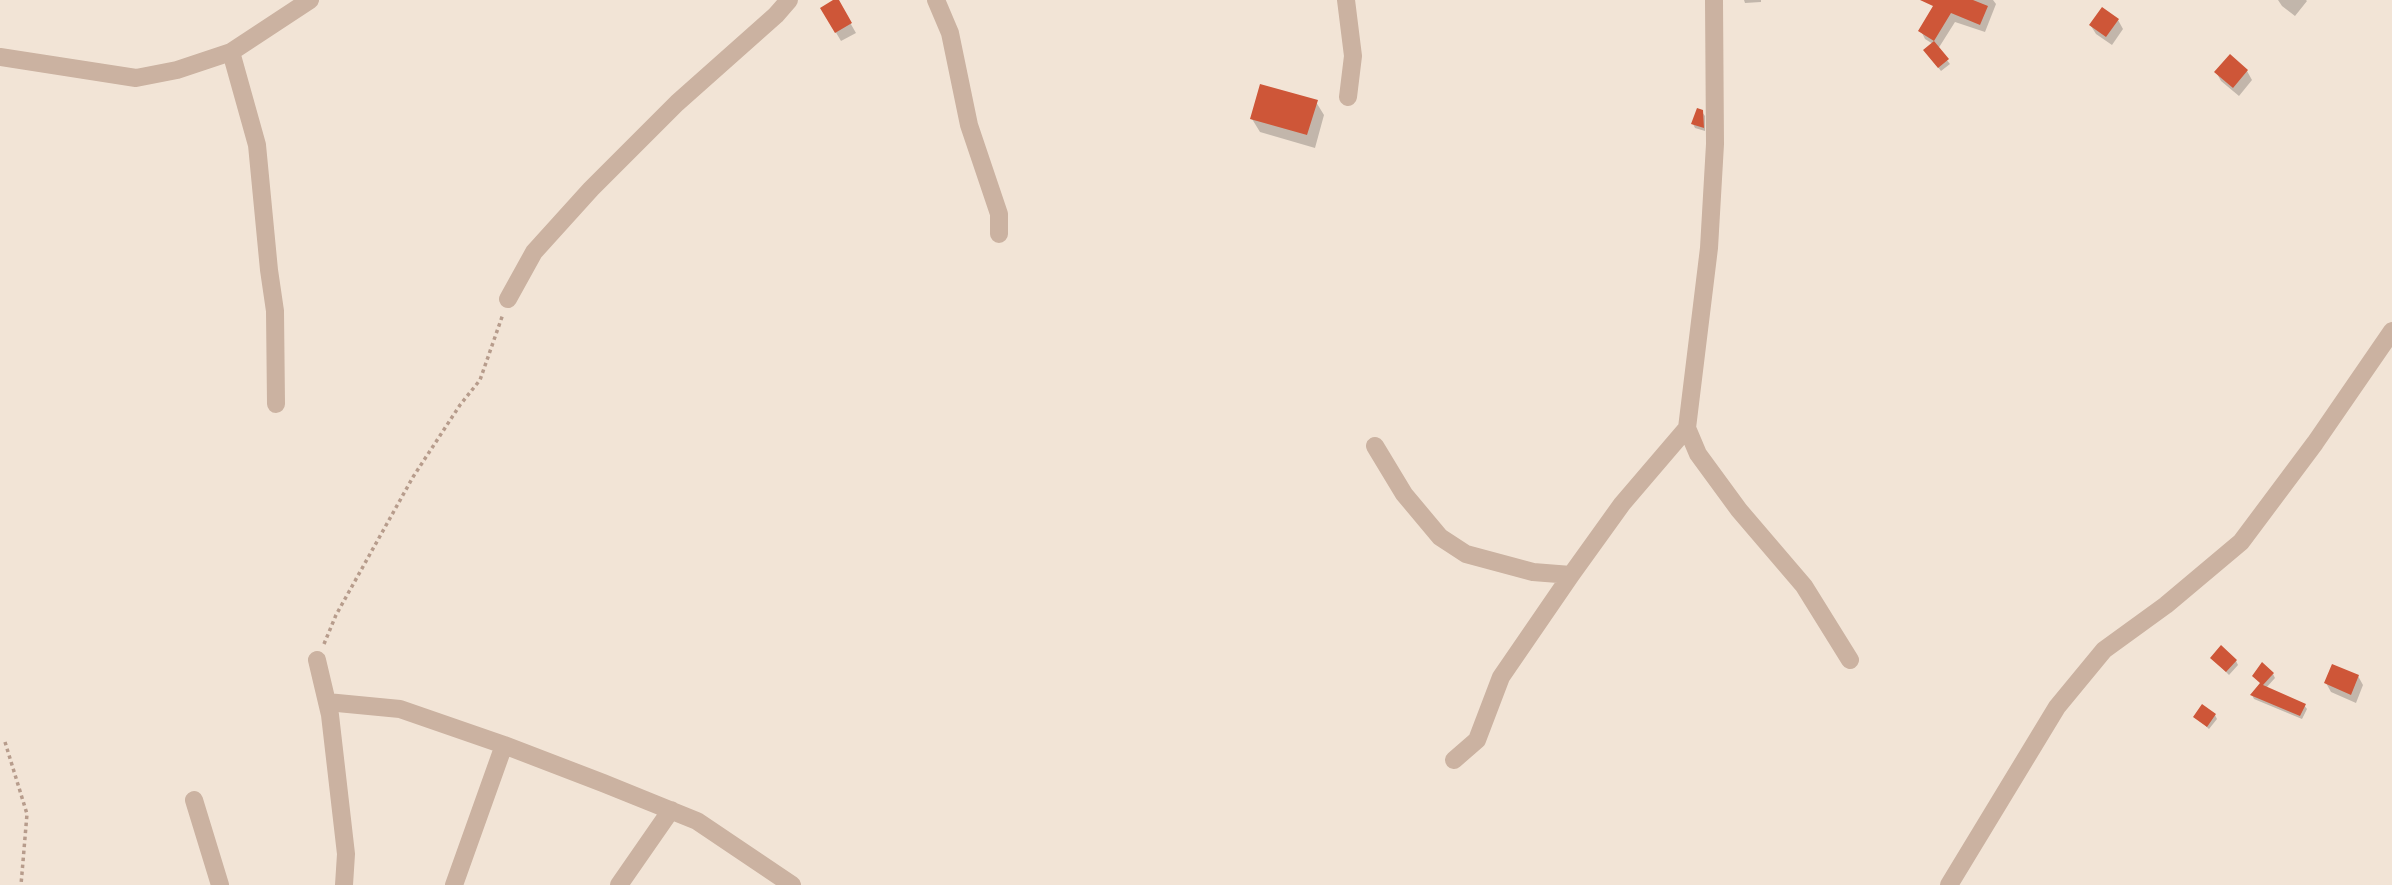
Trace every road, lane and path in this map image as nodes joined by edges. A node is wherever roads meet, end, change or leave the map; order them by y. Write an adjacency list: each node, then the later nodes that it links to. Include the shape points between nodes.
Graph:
1 (310, 0): 6 (street)
2 (789, 0): 10 (street, via 591,189 534,252)
3 (936, 0): 9 (street, via 950,33 969,125 999,214)
4 (1346, 0): 8 (street, via 1353,56)
5 (1714, 0): 13 (street, via 1716,144 1709,248)
6 (231, 52): 7 (street, via 136,78); 12 (street, via 257,145 275,311)
7 (0, 57)
8 (1348, 97)
9 (999, 234)
10 (508, 299): 16 (path, via 480,380 413,477 336,615)
11 (2392, 331): 30 (street, via 2241,542 2104,650 2057,708)
12 (276, 404)
13 (1687, 428): 15 (street, via 1622,504); 17 (street, via 1698,454 1804,586)
14 (1375, 446): 15 (street, via 1404,494 1440,537 1466,554 1533,572)
15 (1571, 575): 21 (street, via 1502,677 1478,740)
16 (317, 660): 18 (street)
17 (1850, 660)
18 (327, 702): 20 (street, via 400,709); 27 (street, via 346,854)
19 (5, 742): 25 (path, via 27,814)
20 (504, 744): 23 (street); 28 (street)
21 (1454, 760)
22 (194, 800): 26 (street)
23 (671, 810): 24 (street, via 697,821); 29 (street)
24 (784, 883)
25 (21, 885)
26 (220, 885)
27 (344, 885)
28 (454, 885)
29 (619, 885)
30 (1949, 885)

